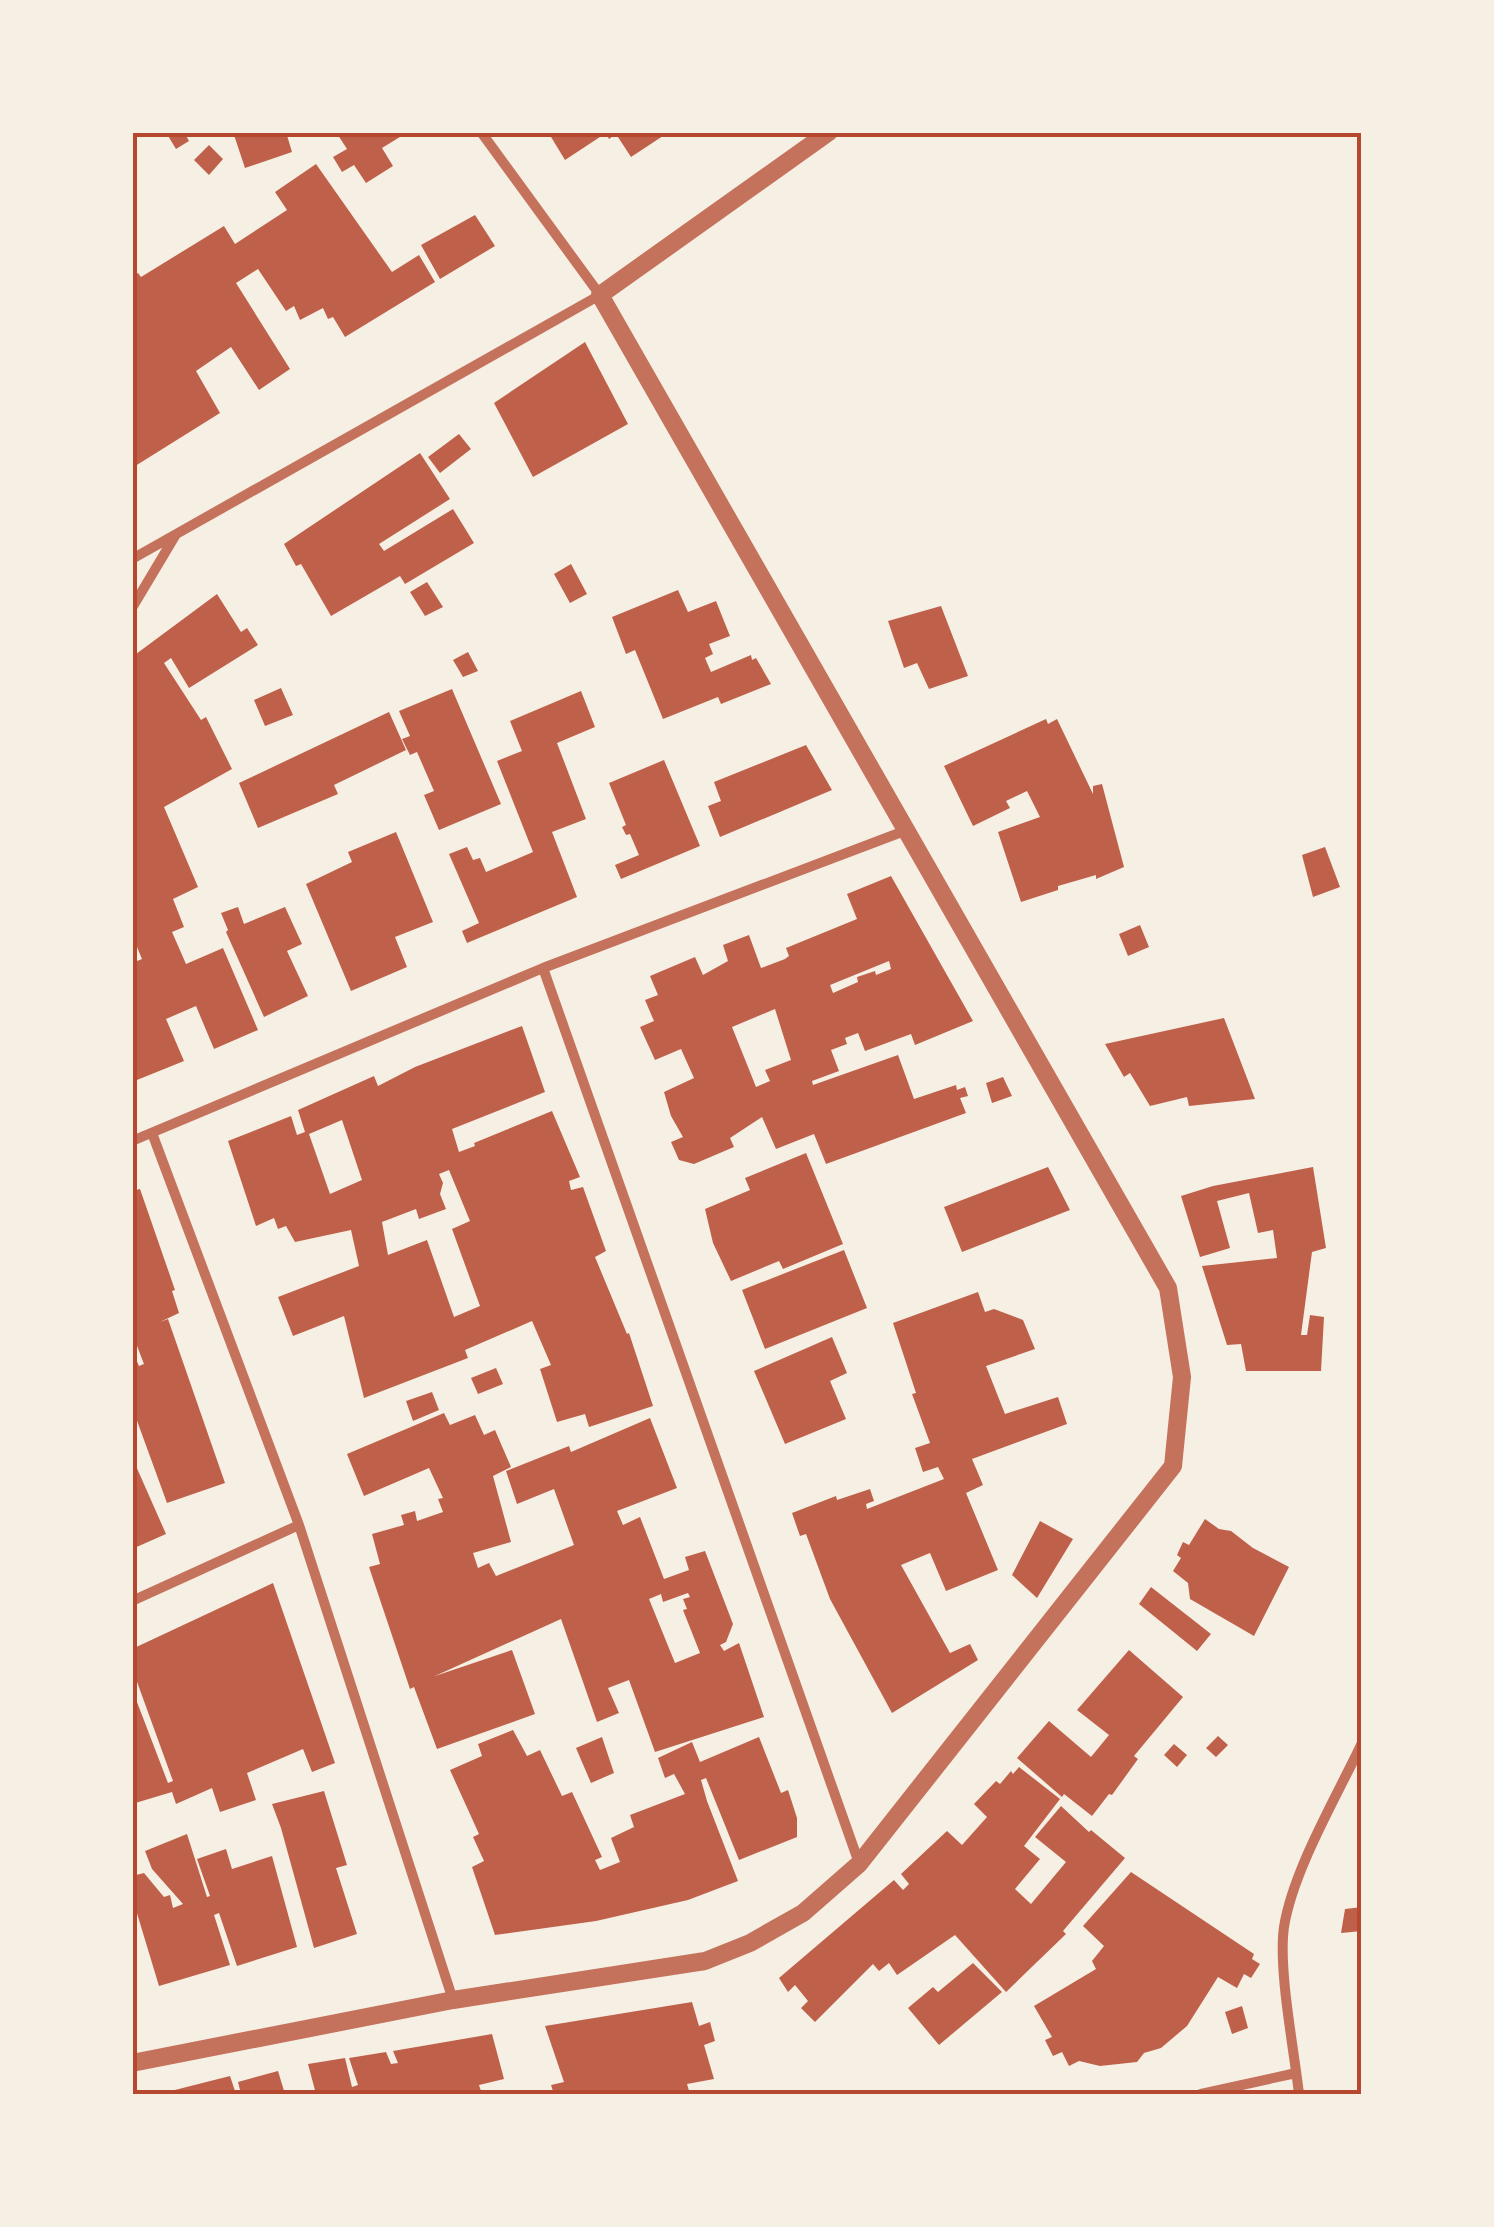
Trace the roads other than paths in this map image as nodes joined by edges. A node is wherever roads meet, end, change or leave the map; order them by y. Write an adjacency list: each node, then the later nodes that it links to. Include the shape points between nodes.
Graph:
1 (482, 132): 3 (street)
2 (829, 132): 3 (street)
3 (600, 295): 4 (street); 7 (street)
4 (178, 532): 5 (street); 6 (street)
5 (132, 559)
6 (132, 608)
7 (908, 830): 8 (street); 14 (street, via 1168,1288 1182,1377 1173,1466)
8 (543, 968): 9 (street); 14 (street)
9 (152, 1133): 10 (street); 11 (street)
10 (132, 1141)
11 (299, 1525): 12 (street); 15 (street)
12 (132, 1601)
13 (1362, 1743): 17 (street, via 1298,1881 1284,1928)
14 (859, 1864): 15 (street, via 803,1914 706,1961)
15 (453, 2000): 16 (street)
16 (132, 2063)
17 (1296, 2073): 18 (street); 19 (street)
18 (1201, 2094)
19 (1299, 2094)

